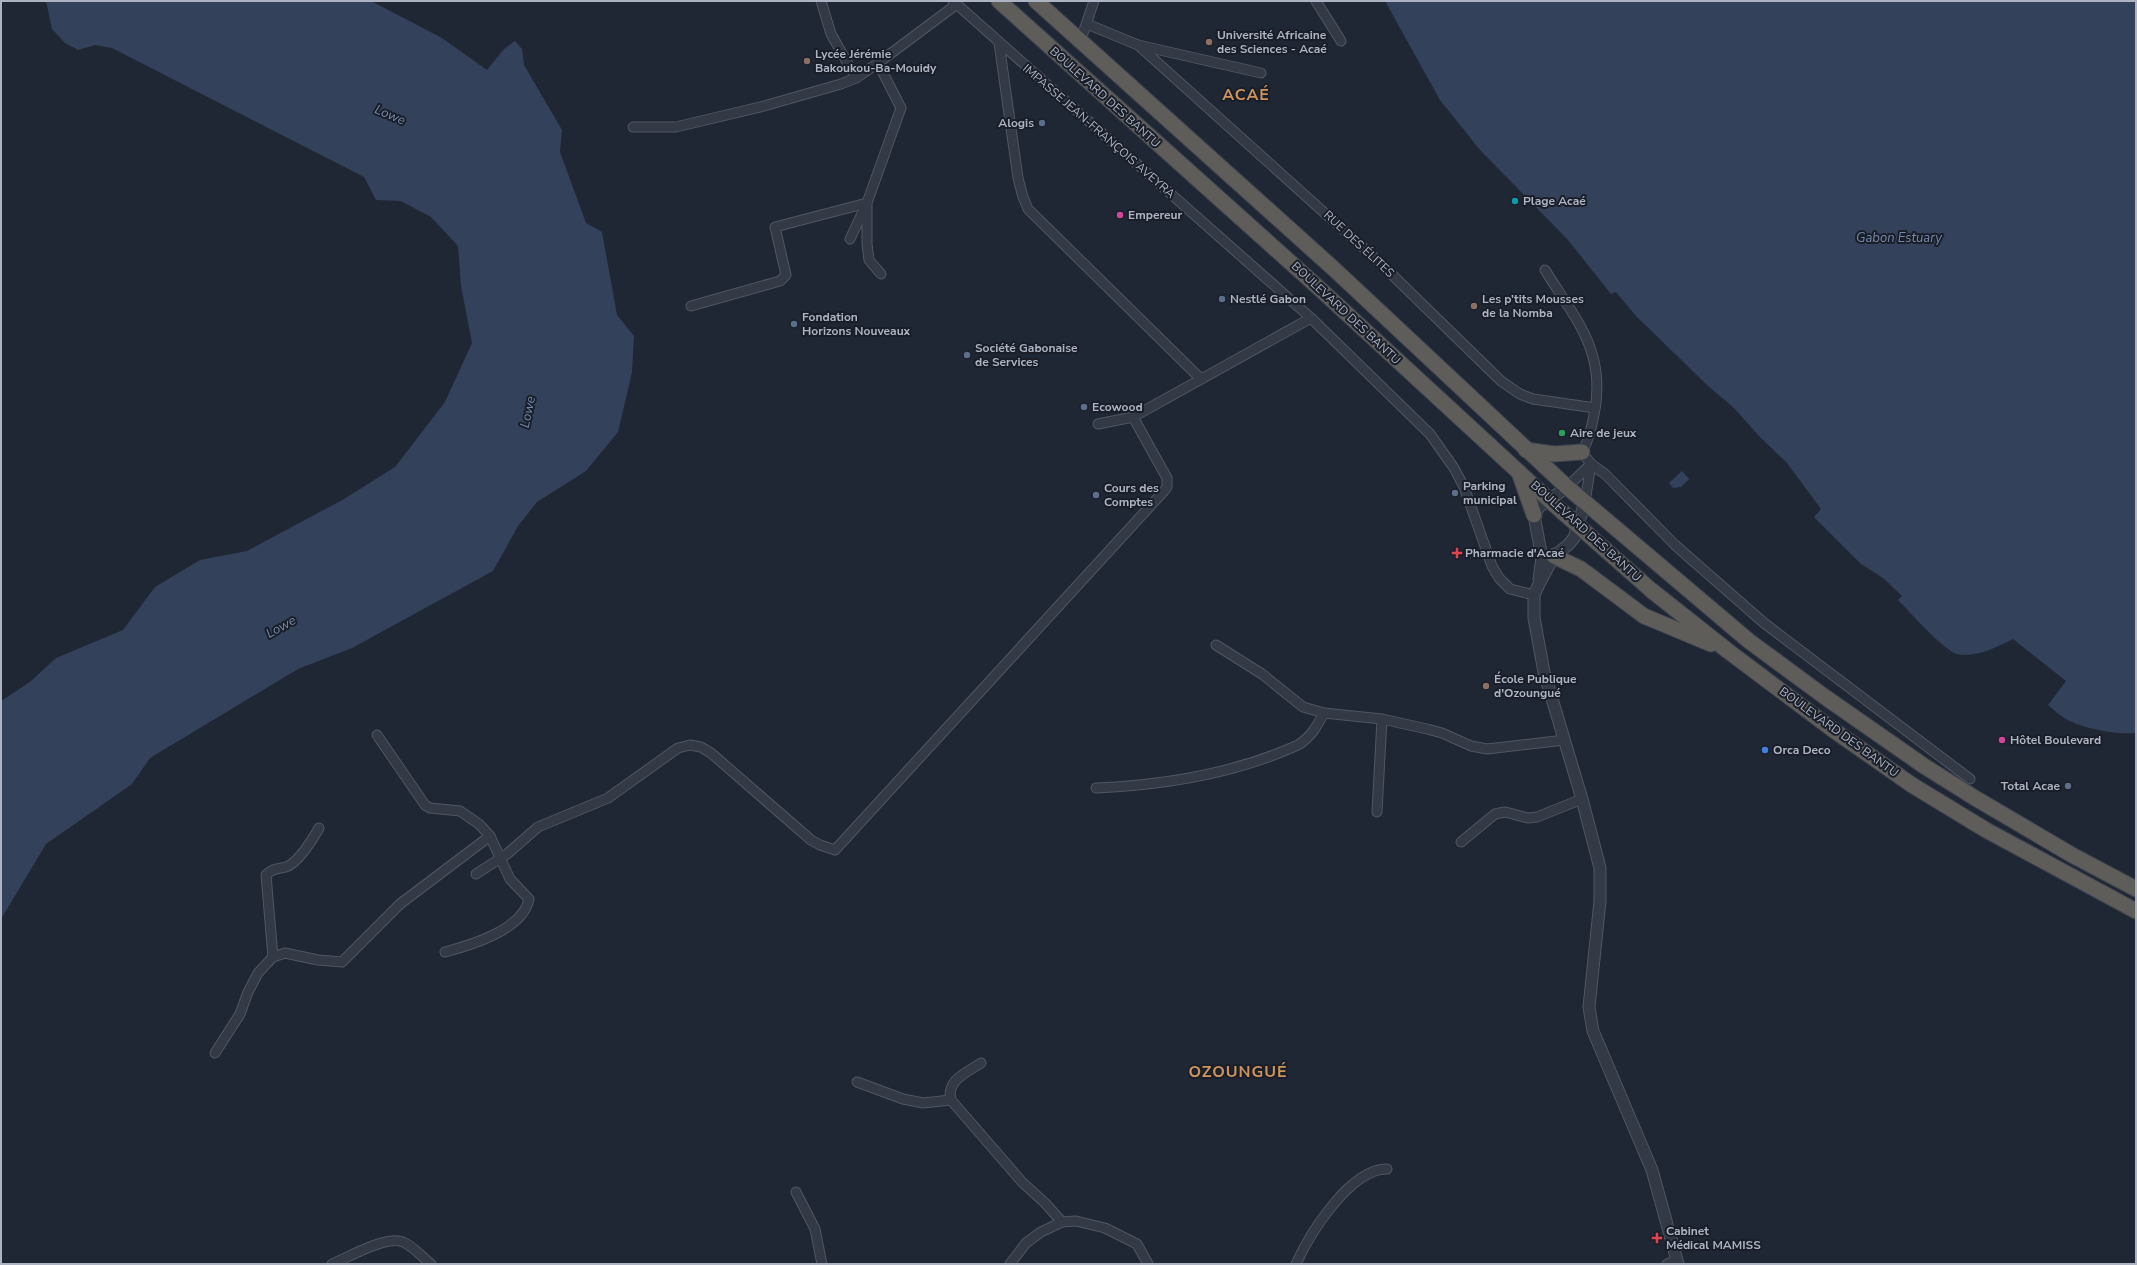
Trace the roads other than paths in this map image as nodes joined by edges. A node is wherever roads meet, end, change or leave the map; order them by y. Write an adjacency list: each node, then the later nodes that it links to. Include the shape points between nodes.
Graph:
1 (821, 1): 14 (street, via 831,34)
2 (999, 1): 29 (highway, BOULEVARD DES BANTU)
3 (1036, 1): 9 (highway, BOULEVARD DES BANTU)
4 (1094, 1): 7 (street)
5 (1316, 1): 8 (street)
6 (955, 3): 10 (street, IMPASSE JEAN-FRANÇOIS AVEYRA); 12 (street)
7 (1087, 24): 9 (street); 11 (street)
8 (1341, 41)
9 (1080, 42): 26 (highway, BOULEVARD DES BANTU, via 1334,269)
10 (999, 43): 21 (street, IMPASSE JEAN-FRANÇOIS AVEYRA); 22 (street, via 1018,178 1028,209)
11 (1138, 46): 13 (street); 23 (street, RUE DES ÉLITES, via 1378,261 1501,380 1520,394 1533,399)
12 (878, 63): 14 (street); 16 (street, via 901,108)
13 (1261, 73)
14 (856, 78): 15 (street, via 764,106 676,127)
15 (633, 127)
16 (867, 203): 17 (street); 19 (street, via 869,260); 20 (street, via 775,227 786,275 780,281)
17 (850, 239)
18 (1545, 270): 23 (street, via 1592,349 1597,387)
19 (881, 274)
20 (691, 306)
21 (1311, 318): 22 (street); 37 (street, IMPASSE JEAN-FRANÇOIS AVEYRA, via 1430,434 1464,487 1492,566 1499,578 1510,589)
22 (1201, 379): 24 (street)
23 (1595, 408): 27 (street, via 1589,440)
24 (1133, 417): 25 (street); 51 (street, via 1167,478 1167,487 835,850 811,840 711,753 701,747 690,745 668,754 608,798 538,827)
25 (1098, 424)
26 (1526, 450): 27 (highway, via 1554,454); 30 (highway, BOULEVARD DES BANTU)
27 (1582, 452): 28 (street)
28 (1591, 464): 30 (street); 32 (street); 44 (street, via 1605,474 1675,544 1764,622)
29 (1517, 468): 31 (highway, BOULEVARD DES BANTU); 33 (highway)
30 (1567, 487): 31 (street); 32 (highway, BOULEVARD DES BANTU)
31 (1549, 500): 33 (street, via 1539,507); 34 (highway, BOULEVARD DES BANTU)
32 (1585, 502): 34 (street); 53 (highway, BOULEVARD DES BANTU, via 1750,641 1877,734 1975,798)
33 (1534, 515): 36 (street, via 1542,558)
34 (1578, 525): 35 (street, via 1568,545); 39 (highway, BOULEVARD DES BANTU, via 1650,590)
35 (1554, 556): 36 (street); 39 (highway, via 1580,570 1644,616)
36 (1539, 584): 37 (street)
37 (1534, 595): 43 (street, via 1539,653)
38 (1216, 645): 40 (street, via 1262,674 1303,707)
39 (1728, 651): 54 (highway, BOULEVARD DES BANTU, via 1912,785 1986,830)
40 (1324, 713): 41 (street); 45 (street, via 1314,731 1298,745 1230,770 1146,786)
41 (1382, 719): 43 (street, via 1442,733 1471,746 1487,749 1506,749); 47 (street)
42 (378, 735): 49 (street, via 425,805 430,808 460,811 479,824)
43 (1565, 740): 46 (street)
44 (1970, 779)
45 (1096, 788)
46 (1582, 799): 50 (street, via 1537,818 1505,812 1495,814); 64 (street, via 1600,868 1601,883 1589,1007 1593,1031 1652,1170)
47 (1378, 812)
48 (319, 828): 56 (street, via 313,839 290,864 266,874)
49 (490, 836): 51 (street); 56 (street, via 400,904 342,962 285,953)
50 (1461, 842)
51 (500, 859): 52 (street); 55 (street, via 510,880 529,902 509,927 473,945)
52 (476, 874)
53 (2136, 889)
54 (2136, 911)
55 (445, 952)
56 (273, 957): 57 (street, via 258,973 240,1014)
57 (215, 1053)
58 (981, 1063): 60 (street, via 952,1083 949,1091)
59 (857, 1082): 60 (street, via 903,1099 923,1103)
60 (951, 1100): 63 (street, via 1022,1182)
61 (1387, 1169): 70 (street, via 1368,1173 1340,1197 1322,1219)
62 (796, 1192): 67 (street, via 815,1229)
63 (1062, 1222): 68 (street, via 1026,1243); 69 (street, via 1076,1220 1091,1223 1122,1235 1137,1244)
64 (1674, 1263)
65 (332, 1264): 66 (street, via 386,1241 396,1240 404,1242)
66 (430, 1264)
67 (822, 1264)
68 (1010, 1264)
69 (1148, 1264)
70 (1296, 1264)

